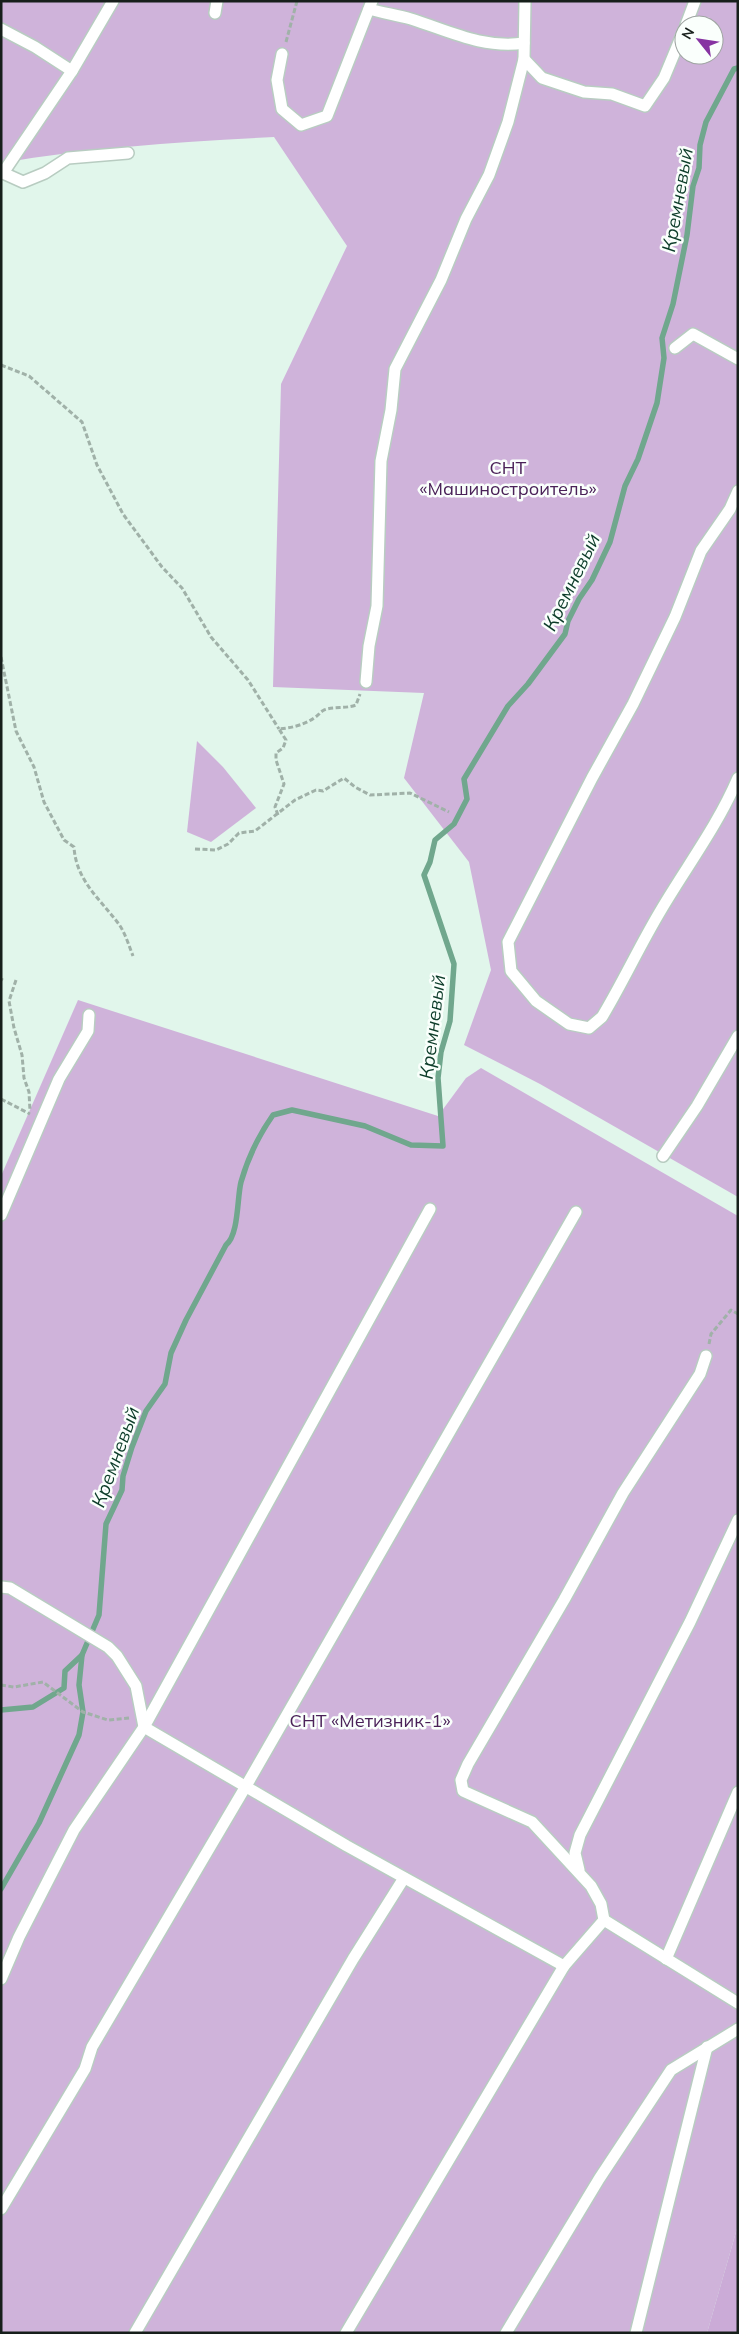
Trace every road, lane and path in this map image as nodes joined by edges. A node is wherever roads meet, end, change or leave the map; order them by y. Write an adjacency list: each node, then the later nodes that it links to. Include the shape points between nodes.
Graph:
1 (113, 1): 14 (lane)
2 (217, 1): 7 (lane)
3 (297, 1): 11 (path)
4 (525, 1): 10 (lane)
5 (695, 1): 8 (lane)
6 (370, 5): 10 (lane, via 461,36 504,46); 11 (lane, via 327,116 301,125 282,109 277,80)
7 (214, 13)
8 (690, 15)
9 (1, 29): 14 (lane)
10 (524, 43): 13 (lane)
11 (282, 54)
12 (674, 54): 13 (lane, via 664,78 644,106 612,94 584,92 542,78)
13 (524, 59): 22 (lane, via 490,175 395,369 392,410 381,461 377,606)
14 (72, 70): 16 (lane)
15 (128, 153): 16 (lane, via 68,158 23,182)
16 (2, 173)
17 (675, 348): 18 (lane, via 693,334)
18 (738, 359)
19 (1, 365): 23 (path, via 29,376 82,422 97,465 123,514 162,567 182,588 211,637 248,680)
20 (738, 491): 24 (lane, via 730,509 701,551 675,617 633,704 508,942 512,972 536,1001 569,1024 589,1028 602,1017)
21 (1, 657): 28 (path, via 16,731 34,767 44,802 64,840 74,846 74,858 82,879 119,924)
22 (366, 682): 23 (path, via 356,704 348,708 323,710 314,718 291,728)
23 (279, 728): 26 (path, via 286,740 276,753 284,784 275,806)
24 (738, 778)
25 (449, 812): 26 (path, via 410,793 370,795 344,778 295,800)
26 (278, 814): 27 (path, via 255,831 239,833 216,850)
27 (195, 849)
28 (133, 956)
29 (16, 980): 33 (path, via 9,1001 29,1092)
30 (89, 1014): 34 (lane, via 88,1031 59,1079)
31 (738, 1036): 35 (lane)
32 (1, 1099): 33 (path)
33 (30, 1114): 34 (path)
34 (40, 1122): 38 (lane)
35 (663, 1156)
36 (430, 1209): 44 (lane)
37 (576, 1212): 45 (lane)
38 (1, 1215)
39 (738, 1314): 40 (path, via 731,1310 711,1334)
40 (706, 1356): 47 (lane, via 700,1374 623,1493 468,1764 462,1780 463,1791 532,1822)
41 (738, 1520): 47 (lane, via 686,1630 580,1835 574,1853)
42 (1, 1587): 44 (lane, via 10,1588 108,1647 136,1686)
43 (1, 1685): 44 (path, via 14,1687 43,1682 83,1712 108,1720)
44 (143, 1722): 45 (lane); 52 (lane, via 74,1830)
45 (246, 1786): 48 (lane); 56 (lane, via 92,2047 85,2069)
46 (738, 1792): 50 (lane)
47 (578, 1870): 49 (lane, via 601,1904)
48 (404, 1878): 51 (lane); 57 (lane, via 353,1959)
49 (604, 1920): 50 (lane); 51 (lane)
50 (666, 1959): 53 (lane)
51 (564, 1966): 58 (lane)
52 (1, 1979)
53 (738, 2003)
54 (738, 2029): 55 (lane)
55 (707, 2047): 59 (lane, via 671,2070 599,2179); 60 (lane)
56 (1, 2209)
57 (136, 2333)
58 (346, 2333)
59 (506, 2333)
60 (636, 2333)

